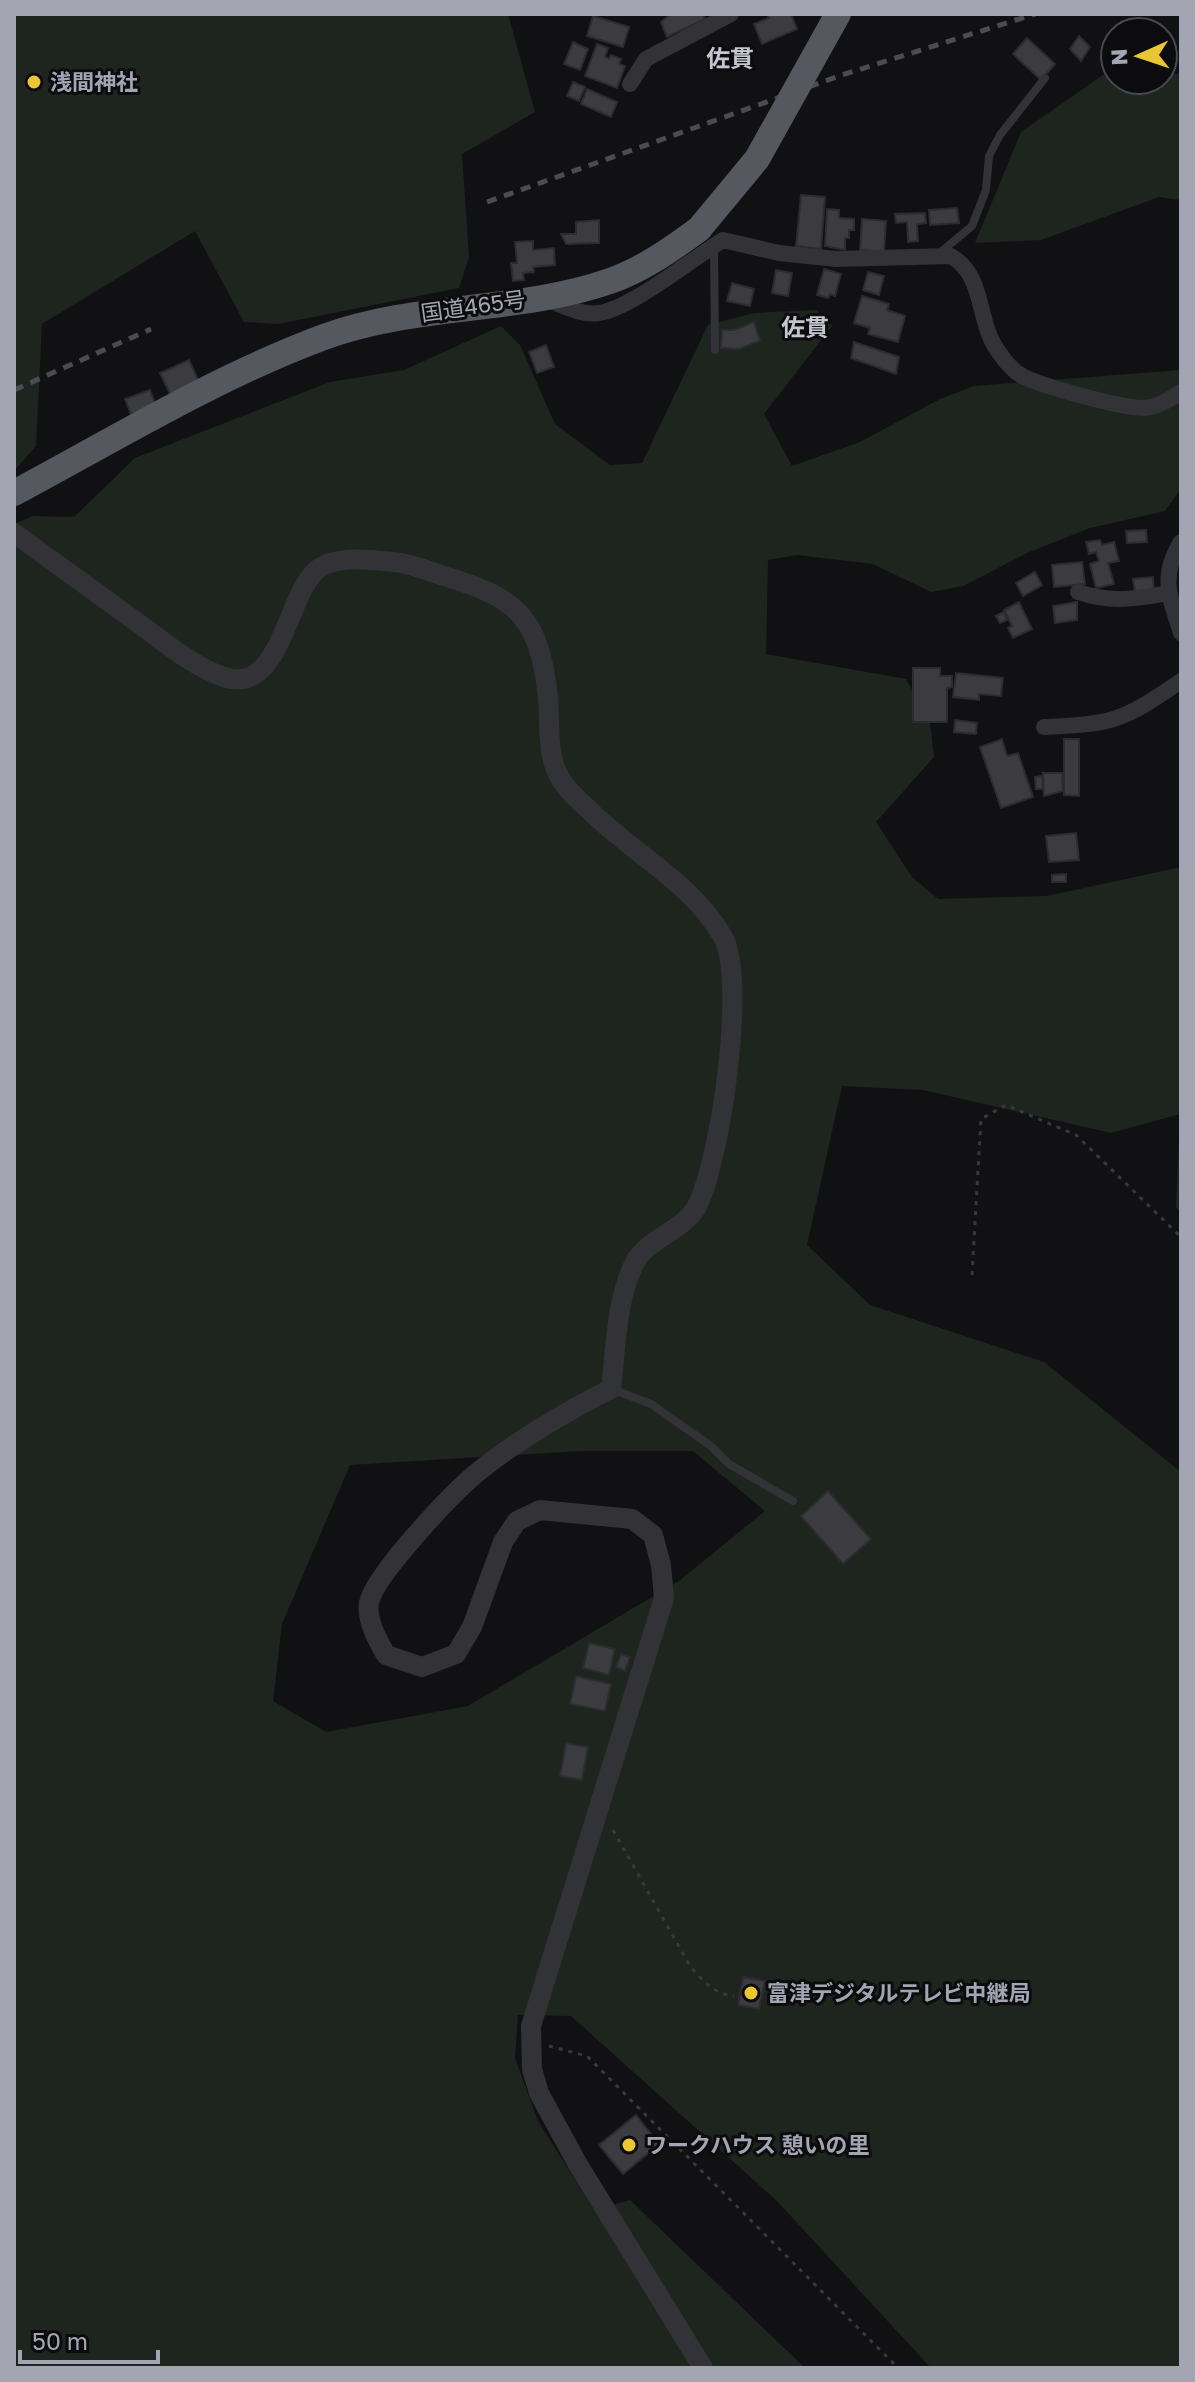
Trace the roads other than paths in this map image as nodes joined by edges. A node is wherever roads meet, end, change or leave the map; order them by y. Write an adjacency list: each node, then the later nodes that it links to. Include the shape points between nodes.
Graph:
1 (731, 14): 4 (street, via 646,59)
2 (838, 14): 5 (highway, 国道465号, bridge, via 757,159)
3 (1045, 78): 6 (lane, via 989,156 986,190 972,226)
4 (630, 84)
5 (706, 237): 6 (street, via 836,259); 7 (lane); 9 (highway, 国道465号, via 613,281 400,317 325,336 244,371)
6 (935, 256): 8 (street, via 966,264 988,335 1022,376 1142,408)
7 (715, 350)
8 (1181, 392)
9 (14, 493)
10 (14, 533): 17 (street, via 223,678 245,678 267,666 297,598 317,569 335,561 397,562 489,590 524,617 539,654 555,769 607,829 712,919 726,943 733,972 727,1099 697,1209 637,1258 624,1294)
11 (1181, 542): 13 (street, via 1169,562)
12 (1078, 592): 13 (street, via 1122,601)
13 (1169, 593): 14 (street)
14 (1181, 633)
15 (1181, 681): 16 (street, via 1123,719)
16 (1044, 727)
17 (611, 1389): 18 (lane, via 651,1404 729,1464); 19 (street, via 472,1476 387,1568 369,1603 375,1635 386,1655 422,1667 456,1654 517,1521 540,1510 632,1519 653,1535 664,1598 530,2041 539,2093)
18 (793, 1501)
19 (703, 2368)

